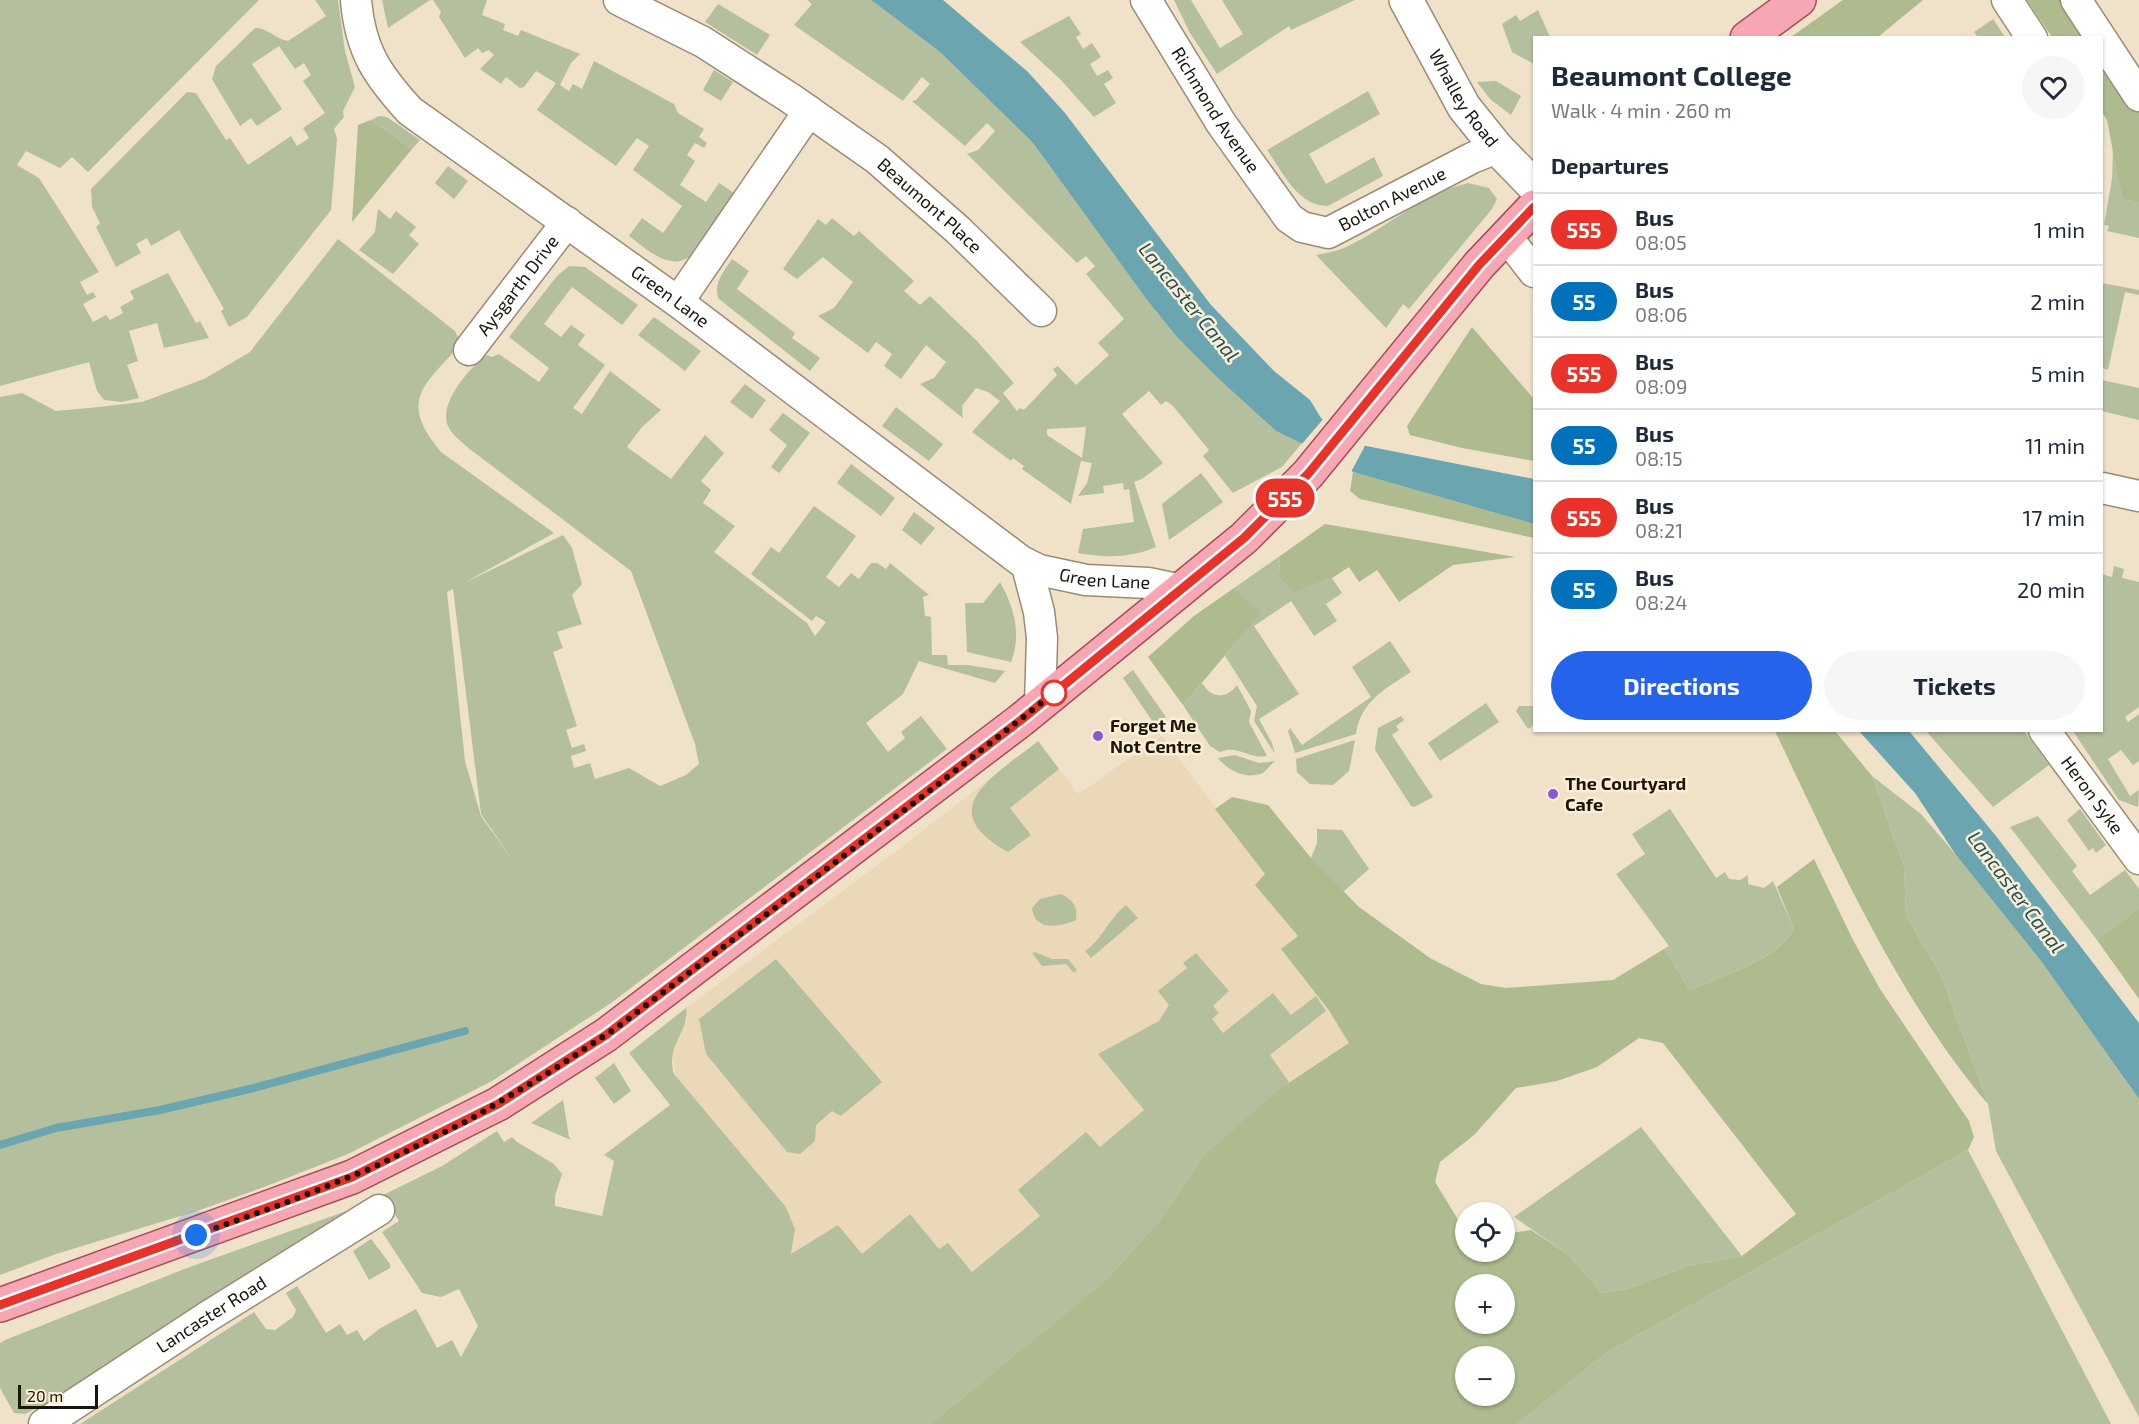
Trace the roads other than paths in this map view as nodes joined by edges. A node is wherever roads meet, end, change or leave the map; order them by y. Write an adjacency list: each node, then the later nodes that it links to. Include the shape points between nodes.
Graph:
1 (356, 0): 18 (street, Green Lane, via 358,27 367,54 383,81 410,111)
2 (620, 0): 13 (street, Beaumont Place, via 703,42)
3 (1146, 0): 17 (street, Richmond Avenue, via 1221,123)
4 (1406, 0): 14 (street, Whalley Road, via 1464,107)
5 (2007, 0): 9 (street)
6 (2076, 0): 10 (street)
7 (1783, 5): 8 (main road)
8 (1749, 36)
9 (2031, 36)
10 (2100, 36)
11 (2103, 41): 12 (street)
12 (2139, 96)
13 (808, 111): 21 (street); 22 (street, Beaumont Place, via 877,159)
14 (1497, 148): 15 (street, Whalley Road); 17 (street, Bolton Avenue, via 1328,233 1302,227)
15 (1533, 185)
16 (1533, 208): 19 (main road)
17 (1289, 218)
18 (567, 222): 21 (street, Green Lane); 23 (street, Aysgarth Drive)
19 (1506, 236): 20 (street); 27 (main road, via 1308,474 1244,538)
20 (1533, 271)
21 (678, 302): 26 (street, Green Lane)
22 (1041, 311)
23 (469, 350)
24 (2103, 488): 25 (street)
25 (2139, 496)
26 (1027, 566): 27 (street, Green Lane, via 1086,580 1148,583); 28 (street, Green Lane, via 1042,639)
27 (1182, 590): 28 (main road)
28 (1040, 704): 32 (main road, via 606,1035 498,1104 352,1177)
29 (2046, 732): 30 (street, Heron Syke)
30 (2135, 844)
31 (379, 1210): 33 (street, Lancaster Road)
32 (0, 1305)
33 (44, 1424)

